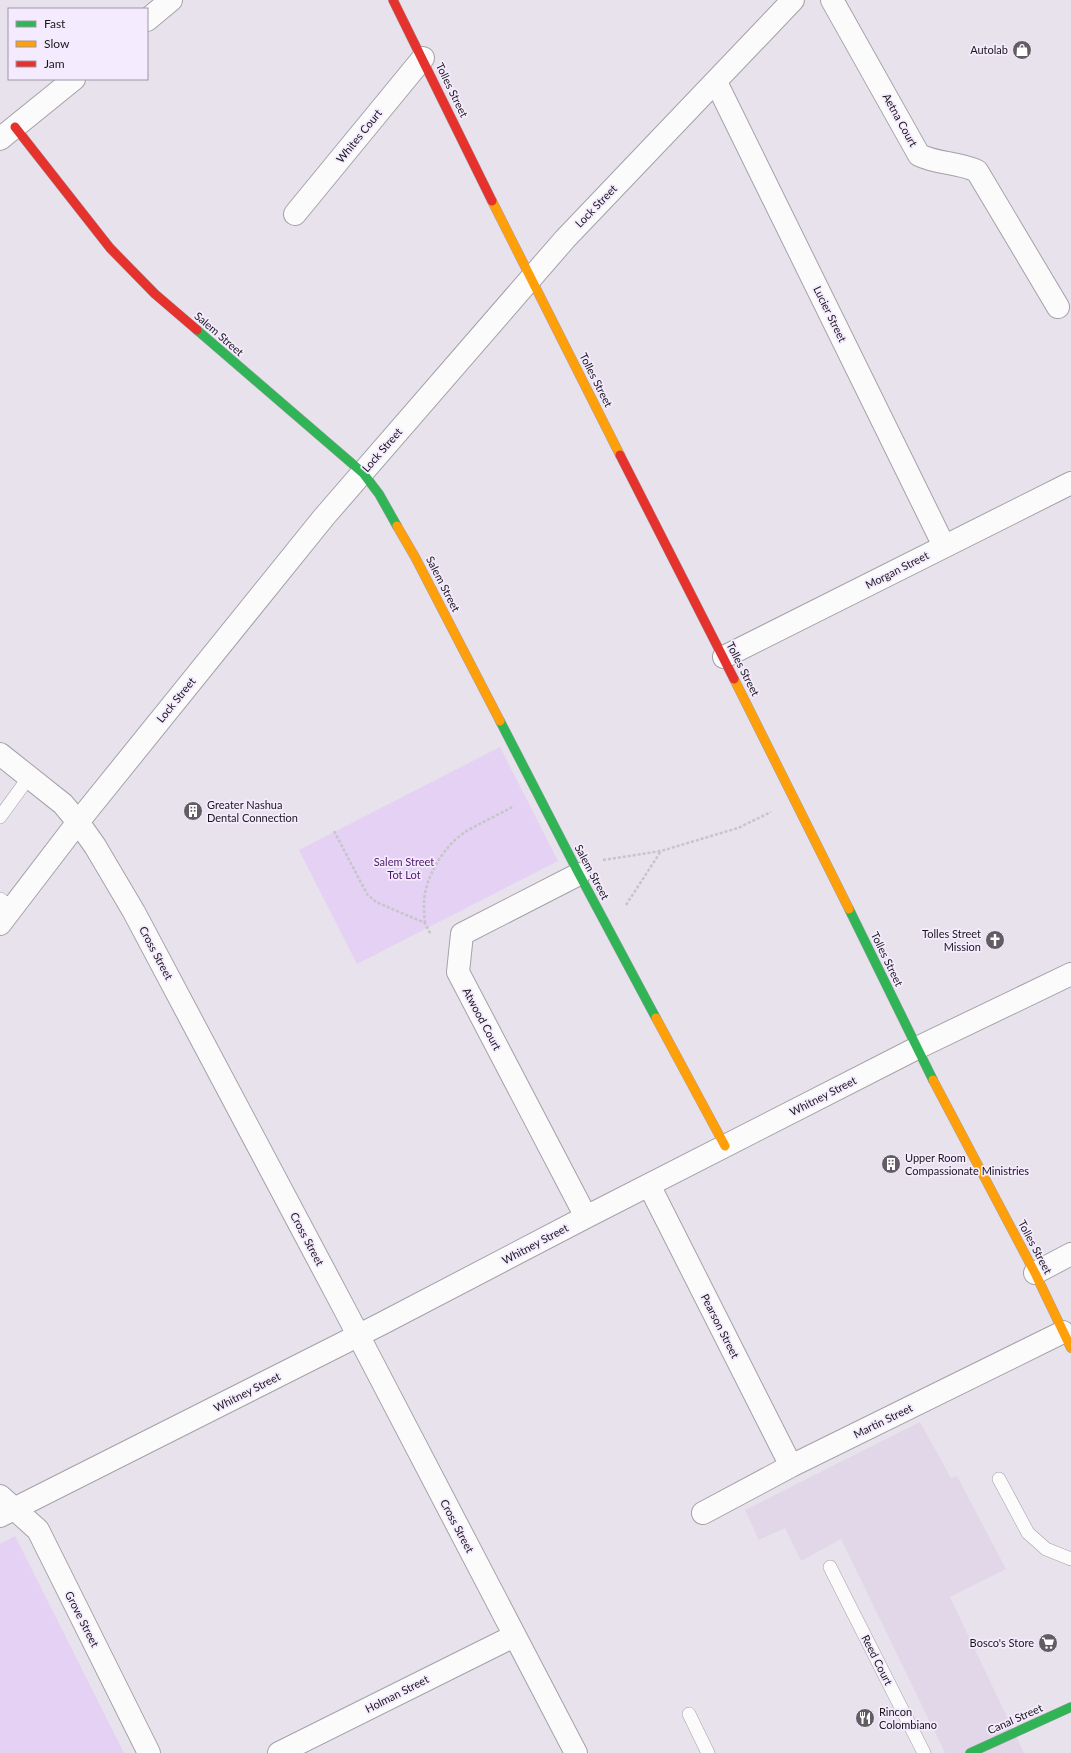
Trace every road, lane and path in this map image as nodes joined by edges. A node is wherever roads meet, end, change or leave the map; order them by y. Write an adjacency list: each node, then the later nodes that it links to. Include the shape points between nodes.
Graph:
1 (171, 0): 5 (street)
2 (393, 0): 6 (street, Tolles Street)
3 (793, 0): 8 (street, Lock Street)
4 (832, 0): 12 (street, Aetna Court, via 919,155 927,159 964,165 976,172)
5 (148, 19)
6 (423, 58): 10 (street, Whites Court); 11 (street, Tolles Street)
7 (73, 80): 9 (street)
8 (716, 82): 11 (street, Lock Street); 15 (street, Lucier Street)
9 (8, 133): 13 (street, Salem Street, via 130,270 155,294)
10 (295, 214)
11 (531, 277): 13 (street, Lock Street); 16 (street, Tolles Street)
12 (1058, 307)
13 (363, 473): 22 (street, Lock Street, via 319,523); 26 (street, Salem Street, via 379,494 415,556)
14 (1071, 483): 15 (street, Morgan Street)
15 (944, 546): 16 (street, Morgan Street)
16 (724, 657): 32 (street, Tolles Street)
17 (0, 754): 18 (street, Cross Street)
18 (29, 777): 21 (lane); 22 (street, Cross Street, via 63,804)
19 (520, 803): 28 (path, via 464,832 450,844 426,889 423,907)
20 (775, 809): 24 (path, via 738,828)
21 (0, 817)
22 (78, 822): 27 (street, Lock Street); 38 (street, Cross Street, via 96,846 134,912)
23 (334, 831): 28 (path, via 367,894 376,902)
24 (661, 851): 25 (path); 29 (path)
25 (597, 861)
26 (579, 874): 29 (street, Salem Street); 35 (street, Atwood Court, via 462,934 458,972)
27 (4, 910)
28 (425, 923): 30 (path)
29 (610, 931): 33 (street, Salem Street)
30 (431, 935)
31 (1071, 974): 32 (street, Whitney Street)
32 (917, 1048): 33 (street, Whitney Street); 37 (street, Tolles Street)
33 (725, 1146): 34 (street, Whitney Street)
34 (649, 1185): 35 (street, Whitney Street); 40 (street, Pearson Street)
35 (586, 1217): 38 (street, Whitney Street)
36 (1071, 1254): 37 (street)
37 (1035, 1273): 39 (street, Tolles Street)
38 (358, 1335): 42 (street, Whitney Street); 46 (street, Cross Street)
39 (1067, 1340): 40 (street, Martin Street)
40 (791, 1466): 43 (street, Martin Street)
41 (999, 1479): 44 (lane, via 1028,1533 1046,1549)
42 (5, 1507): 49 (street, Grove Street, via 38,1530)
43 (703, 1513)
44 (1071, 1559)
45 (830, 1567): 53 (lane, Reed Court)
46 (514, 1636): 50 (street, Holman Street); 51 (street, Cross Street)
47 (1071, 1707): 54 (street, Canal Street)
48 (689, 1714): 52 (lane)
49 (149, 1753)
50 (279, 1753)
51 (576, 1753)
52 (708, 1753)
53 (924, 1753)
54 (970, 1753)

